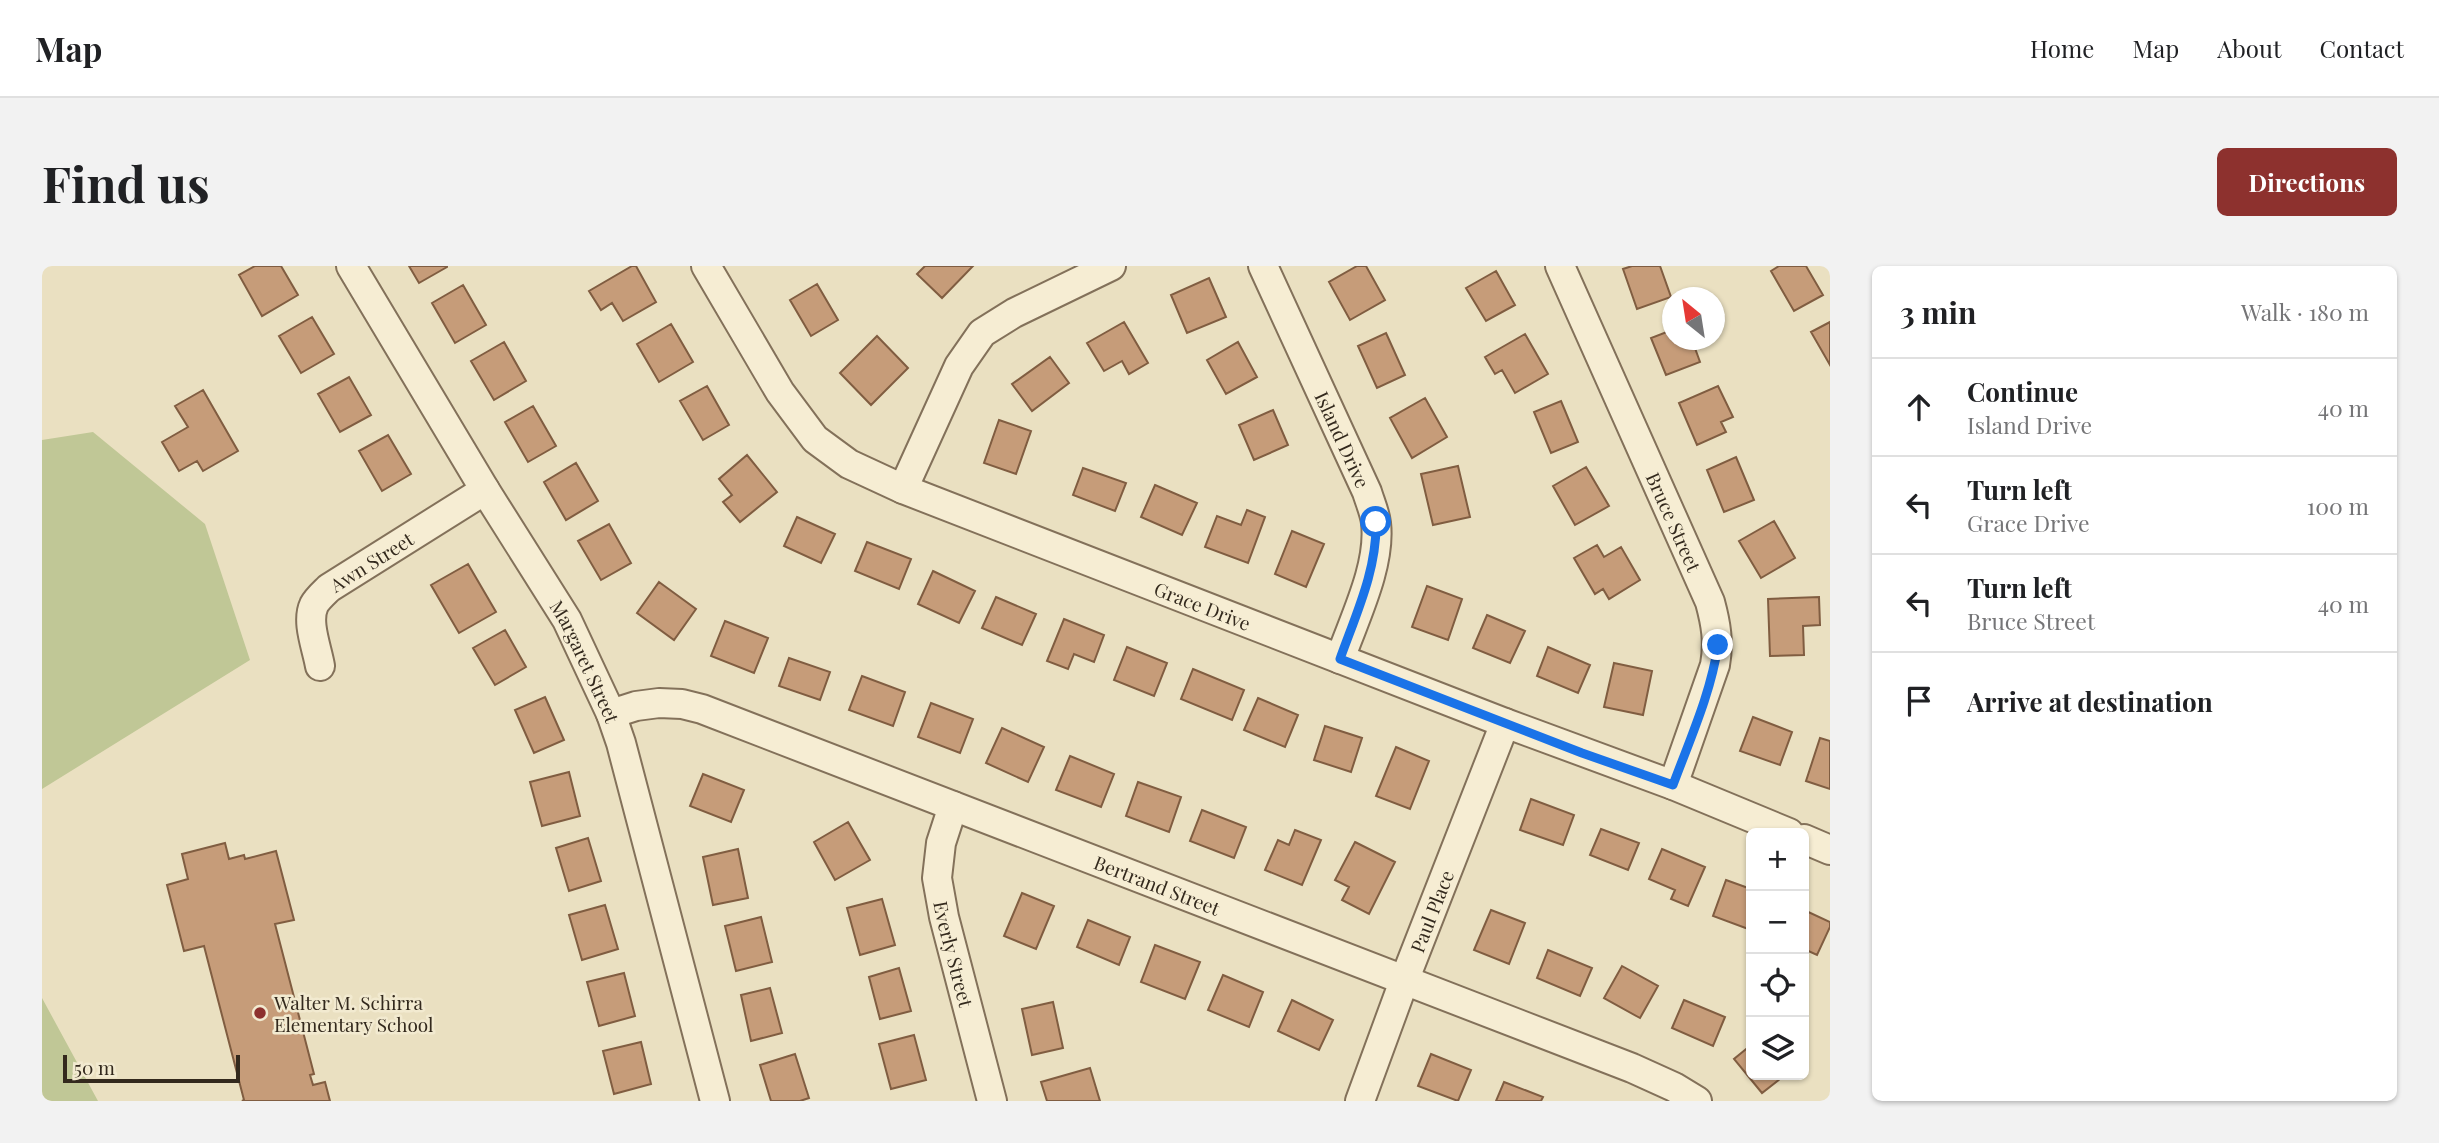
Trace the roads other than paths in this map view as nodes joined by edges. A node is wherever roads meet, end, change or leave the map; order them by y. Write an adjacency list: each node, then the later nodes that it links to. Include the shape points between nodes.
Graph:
1 (351, 266): 7 (street, Margaret Street)
2 (706, 266): 6 (street, Grace Drive, via 780,393 815,439 849,464)
3 (1111, 266): 6 (street, via 982,333 959,366)
4 (1264, 266): 8 (street, Island Drive, via 1367,492 1376,522 1374,559)
5 (1560, 266): 12 (street, Bruce Street, via 1710,602 1716,626 1715,665)
6 (902, 489): 8 (street, Grace Drive)
7 (485, 490): 9 (street, Awn Street, via 329,588 314,605 312,627); 10 (street, Margaret Street, via 567,620)
8 (1340, 659): 11 (street, Grace Drive)
9 (320, 666)
10 (611, 714): 13 (street, Bertrand Street, via 659,704 702,709); 18 (street, Margaret Street)
11 (1505, 723): 12 (street, Grace Drive); 17 (street, Paul Place)
12 (1673, 785): 14 (street, Grace Drive)
13 (953, 806): 17 (street, Bertrand Street); 19 (street, Everly Street, via 940,843 937,878)
14 (1778, 828)
15 (1809, 841): 16 (street)
16 (1830, 850)
17 (1404, 981): 20 (street, Paul Place); 21 (street, Bertrand Street, via 1632,1068)
18 (715, 1101)
19 (992, 1101)
20 (1360, 1101)
21 (1697, 1101)

